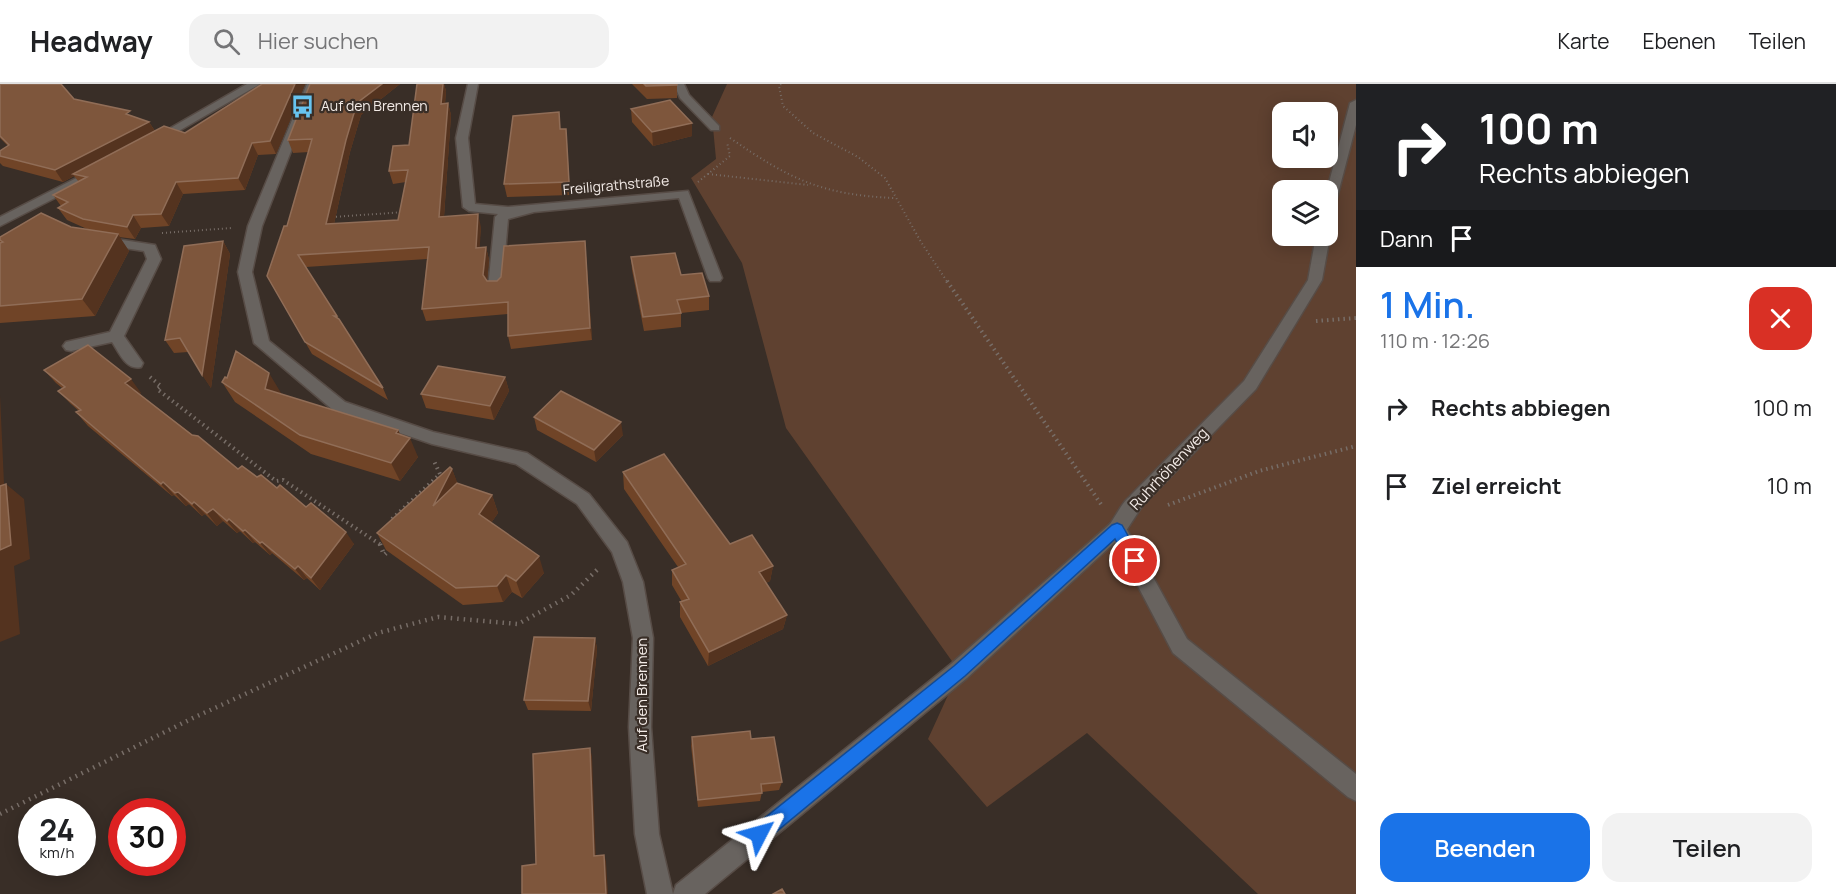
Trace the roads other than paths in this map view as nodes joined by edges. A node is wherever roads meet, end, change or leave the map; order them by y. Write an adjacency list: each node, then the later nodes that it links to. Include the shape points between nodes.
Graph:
1 (255, 84): 7 (street)
2 (312, 84): 24 (street, Auf den Brennen, via 255,226 245,272 262,343 339,406 432,438 521,458 583,499 620,548 633,582 643,638 640,727 646,822)
3 (473, 84): 11 (street, Freiligrathstraße, via 462,138 469,207 508,211)
4 (679, 84): 6 (street, via 684,96)
5 (1356, 103): 9 (street)
6 (715, 128)
7 (138, 150)
8 (108, 166): 12 (street)
9 (1336, 180)
10 (0, 204): 14 (street)
11 (534, 207): 17 (street, Freiligrathstraße, via 684,194); 18 (street, Freiligrathstraße, via 502,217)
12 (27, 209): 13 (street); 14 (street)
13 (46, 219)
14 (4, 220)
15 (88, 238): 19 (street, via 150,248 154,259)
16 (1321, 246): 22 (street, Ruhrhöhenweg, via 1315,280 1250,385 1137,500)
17 (714, 278)
18 (495, 288)
19 (116, 336): 20 (street); 21 (street)
20 (70, 346)
21 (135, 363)
22 (1117, 529): 23 (street, via 1180,646); 25 (street, Ruhrhöhenweg, via 959,671)
23 (1356, 789)
24 (660, 894)
25 (686, 894)

